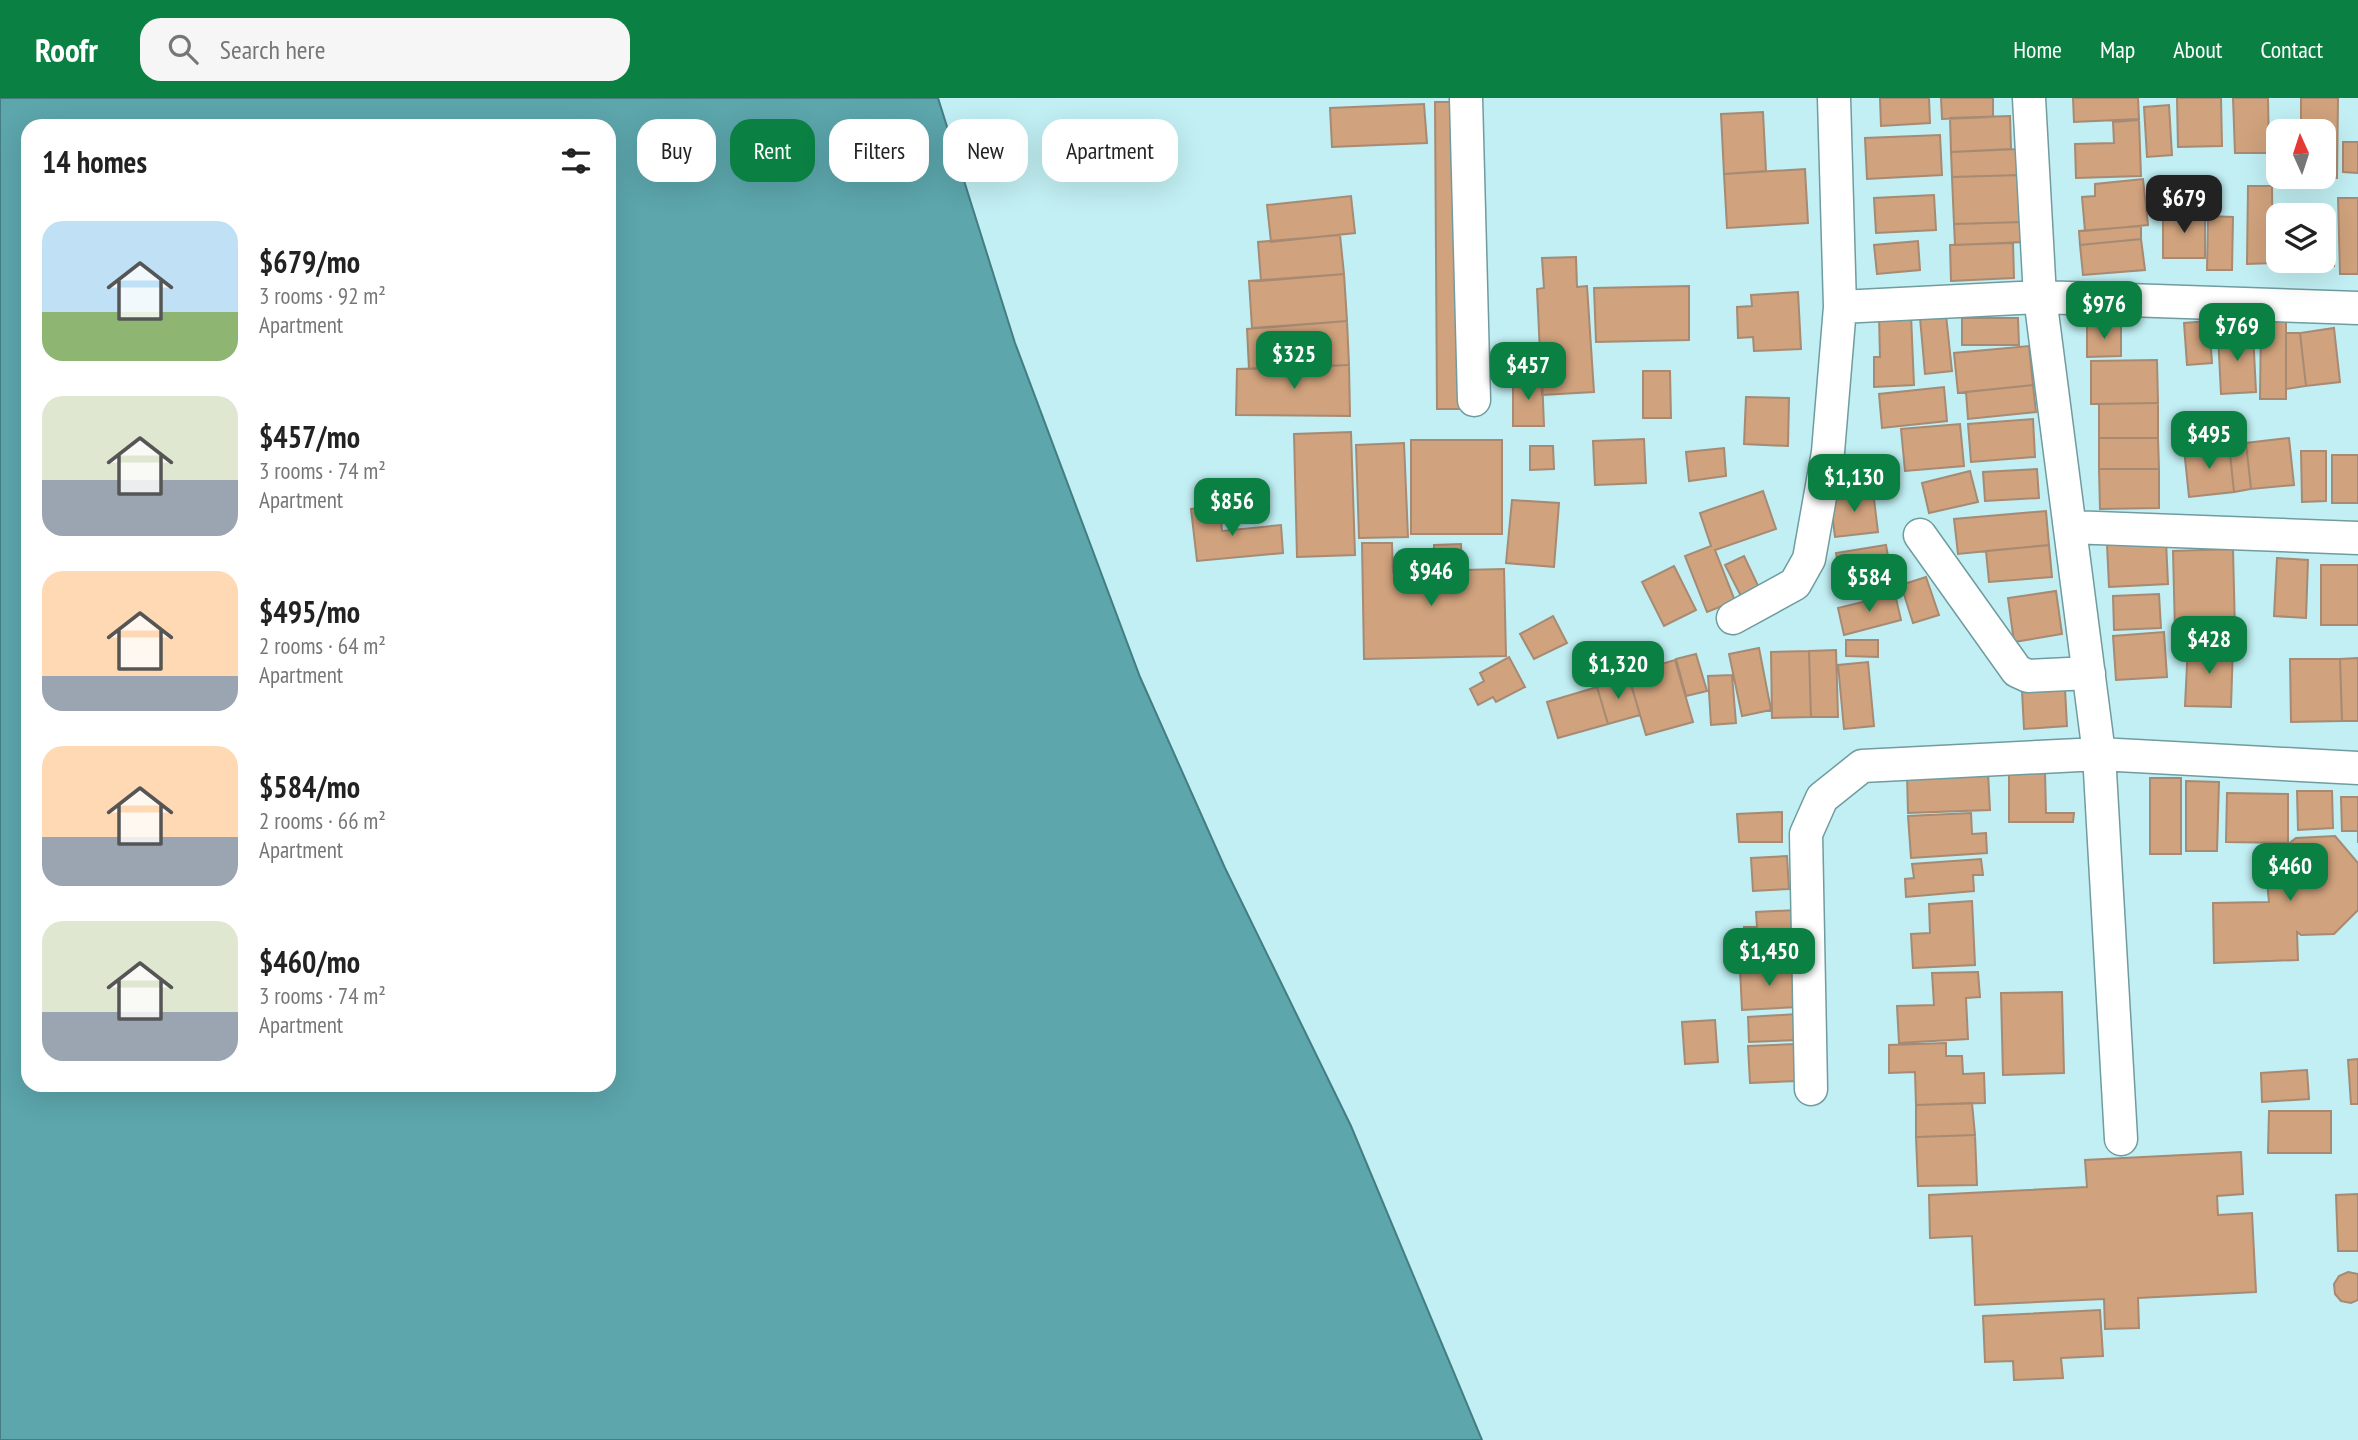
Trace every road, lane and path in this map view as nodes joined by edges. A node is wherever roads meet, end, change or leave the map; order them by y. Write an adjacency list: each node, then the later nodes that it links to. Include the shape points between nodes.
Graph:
1 (1466, 98): 7 (street)
2 (1834, 98): 5 (street)
3 (2029, 98): 4 (street)
4 (2040, 297): 5 (street); 6 (street); 8 (street)
5 (1840, 307): 11 (street, via 1828,452 1809,559 1795,584)
6 (2358, 309)
7 (1474, 400)
8 (2070, 527): 10 (street); 12 (street)
9 (1920, 535): 12 (street, via 2017,671 2028,676)
10 (2358, 538)
11 (1733, 618)
12 (2089, 673): 13 (street)
13 (2099, 754): 14 (street); 15 (street, via 1862,766 1822,798 1806,834); 16 (street)
14 (2358, 768)
15 (1811, 1089)
16 (2121, 1139)

